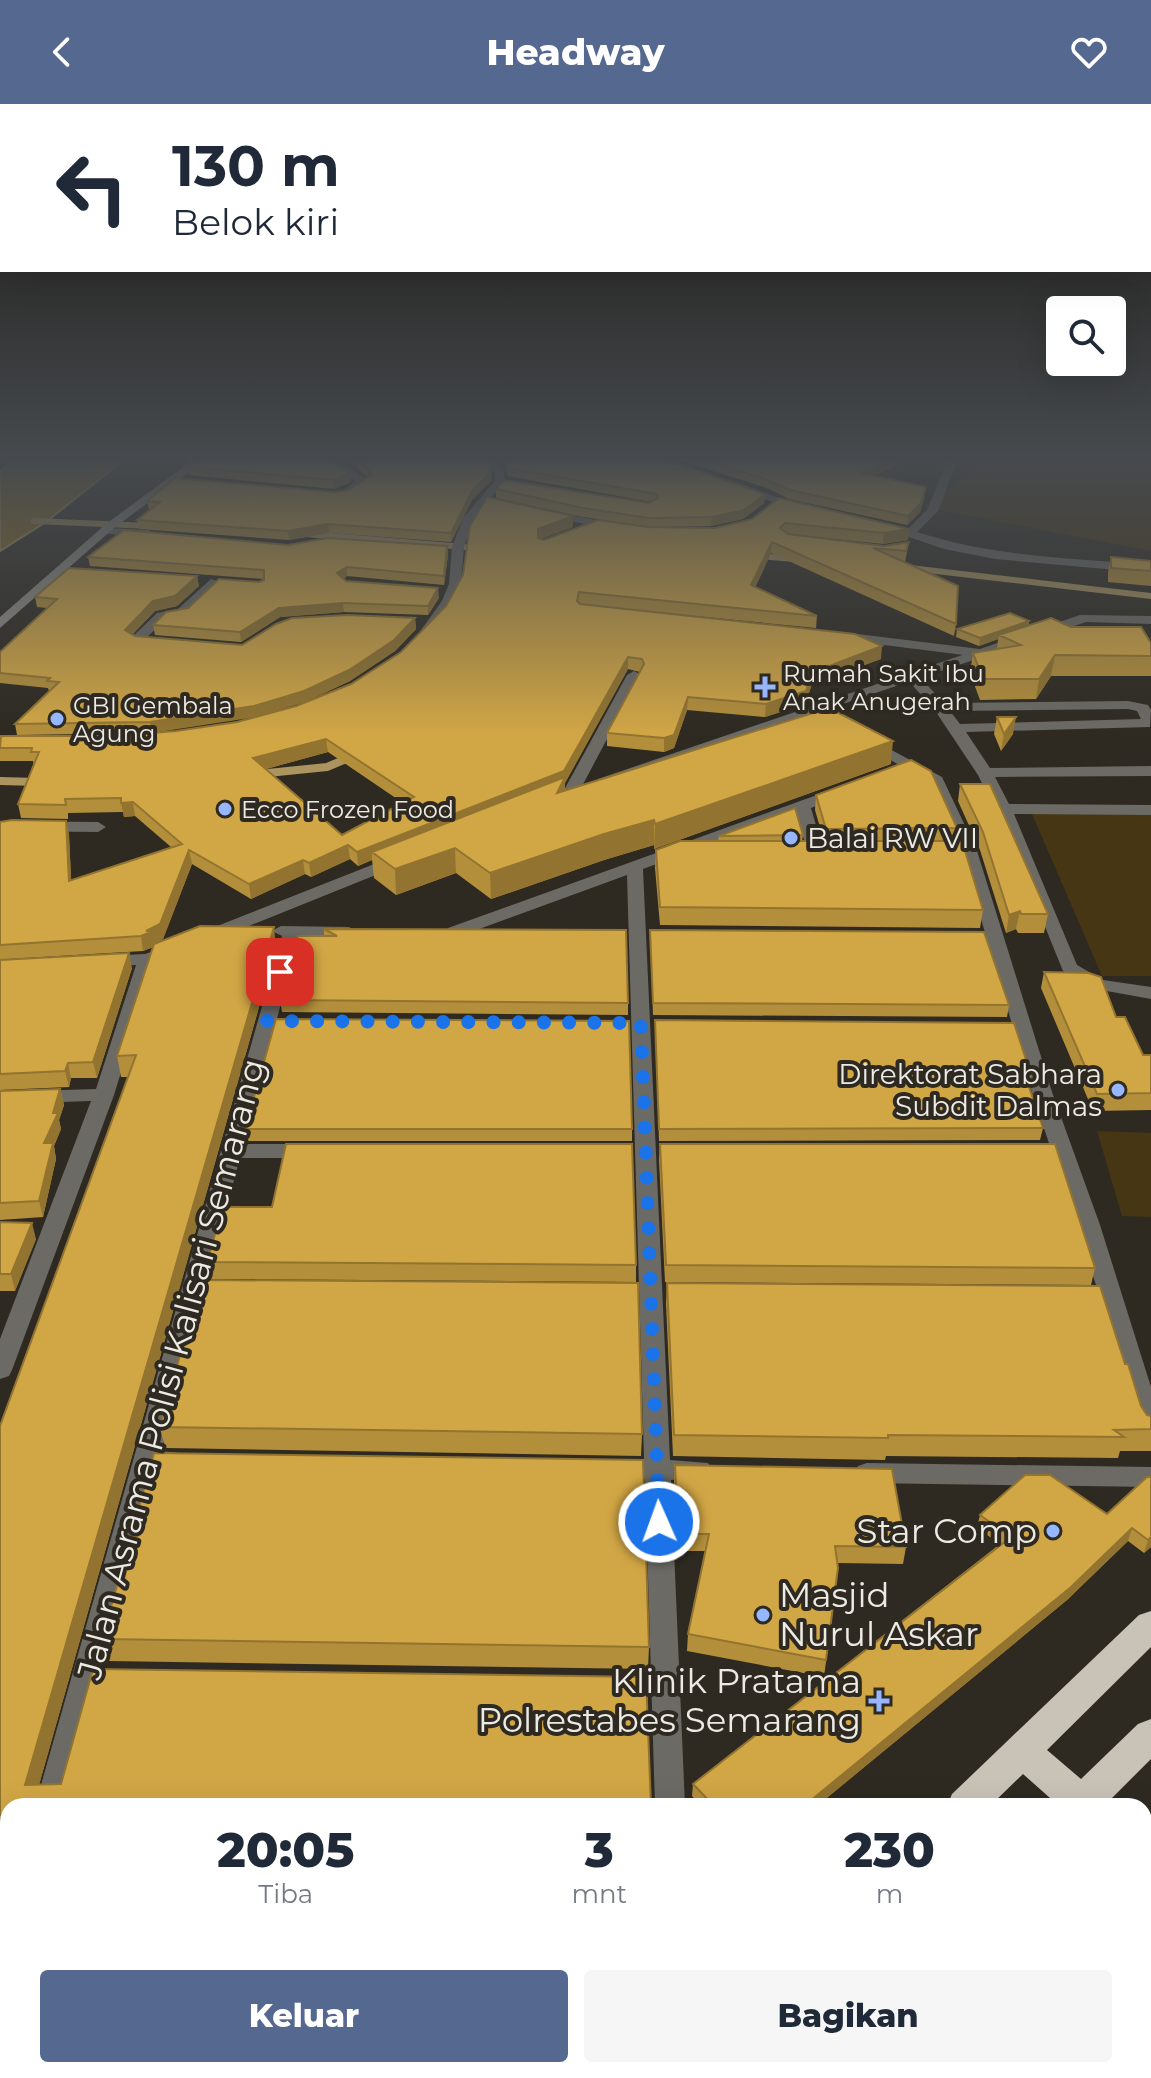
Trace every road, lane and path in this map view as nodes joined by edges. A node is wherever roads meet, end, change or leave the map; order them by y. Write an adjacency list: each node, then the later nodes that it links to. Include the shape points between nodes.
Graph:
1 (82, 551): 5 (street)
2 (456, 551): 12 (street, via 457,572)
3 (977, 551): 4 (street)
4 (1151, 569)
5 (60, 570): 6 (street); 11 (street)
6 (84, 573)
7 (193, 581): 8 (street)
8 (215, 582): 9 (street); 14 (street, via 182,612 162,616 137,640)
9 (234, 583)
10 (1151, 620): 15 (street, via 1085,618)
11 (0, 624)
12 (420, 639)
13 (827, 639): 15 (street)
14 (169, 644)
15 (975, 655): 17 (street)
16 (634, 675): 21 (street, via 565,793)
17 (910, 675): 20 (street); 21 (street)
18 (1151, 697): 19 (street)
19 (1138, 706): 20 (street); 23 (street, via 1150,723)
20 (941, 707): 23 (street)
21 (807, 711): 22 (street)
22 (834, 724)
23 (957, 728): 27 (street)
24 (860, 738): 25 (street)
25 (913, 765): 28 (street); 56 (street, via 937,780 1053,1150 1089,1225)
26 (1151, 771): 27 (street)
27 (985, 773): 31 (street)
28 (885, 775)
29 (858, 785): 30 (street)
30 (802, 805): 35 (street); 37 (street)
31 (1006, 809): 32 (street); 46 (street, via 1069,967 1078,976 1121,991)
32 (1151, 810)
33 (0, 826): 34 (street)
34 (98, 827)
35 (669, 853): 36 (street); 39 (street)
36 (728, 853)
37 (816, 853)
38 (411, 854): 40 (street)
39 (635, 865): 43 (street, via 447,932); 62 (street)
40 (221, 931): 41 (street); 44 (street)
41 (292, 931): 42 (street); 49 (street, Jalan Asrama Polisi Kalisari Semarang, via 274,1021)
42 (365, 932)
43 (500, 933)
44 (147, 959): 45 (street); 47 (street)
45 (88, 962)
46 (1151, 993)
47 (104, 1095): 48 (street); 52 (street)
48 (0, 1098)
49 (231, 1151): 50 (street); 53 (street, Jalan Asrama Polisi Kalisari Semarang)
50 (327, 1151)
51 (27, 1228): 52 (street)
52 (54, 1228): 57 (street)
53 (192, 1290): 54 (street); 59 (street, Jalan Asrama Polisi Kalisari Semarang)
54 (224, 1290)
55 (1045, 1295): 56 (street)
56 (1108, 1296): 58 (street)
57 (0, 1370)
58 (1151, 1427)
59 (146, 1461): 60 (street); 67 (street, Jalan Asrama Polisi Kalisari Semarang)
60 (210, 1462)
61 (593, 1468): 62 (street)
62 (657, 1469): 63 (street); 70 (street)
63 (721, 1470)
64 (848, 1472): 65 (street)
65 (1151, 1477)
66 (1151, 1625): 72 (highway)
67 (86, 1676): 68 (street); 73 (street, Jalan Asrama Polisi Kalisari Semarang)
68 (117, 1677)
69 (634, 1685): 70 (street)
70 (666, 1685): 74 (street)
71 (1151, 1735): 77 (highway)
72 (1021, 1750): 75 (highway); 76 (highway)
73 (52, 1798)
74 (670, 1798)
75 (973, 1798)
76 (1073, 1798)
77 (1086, 1798)

